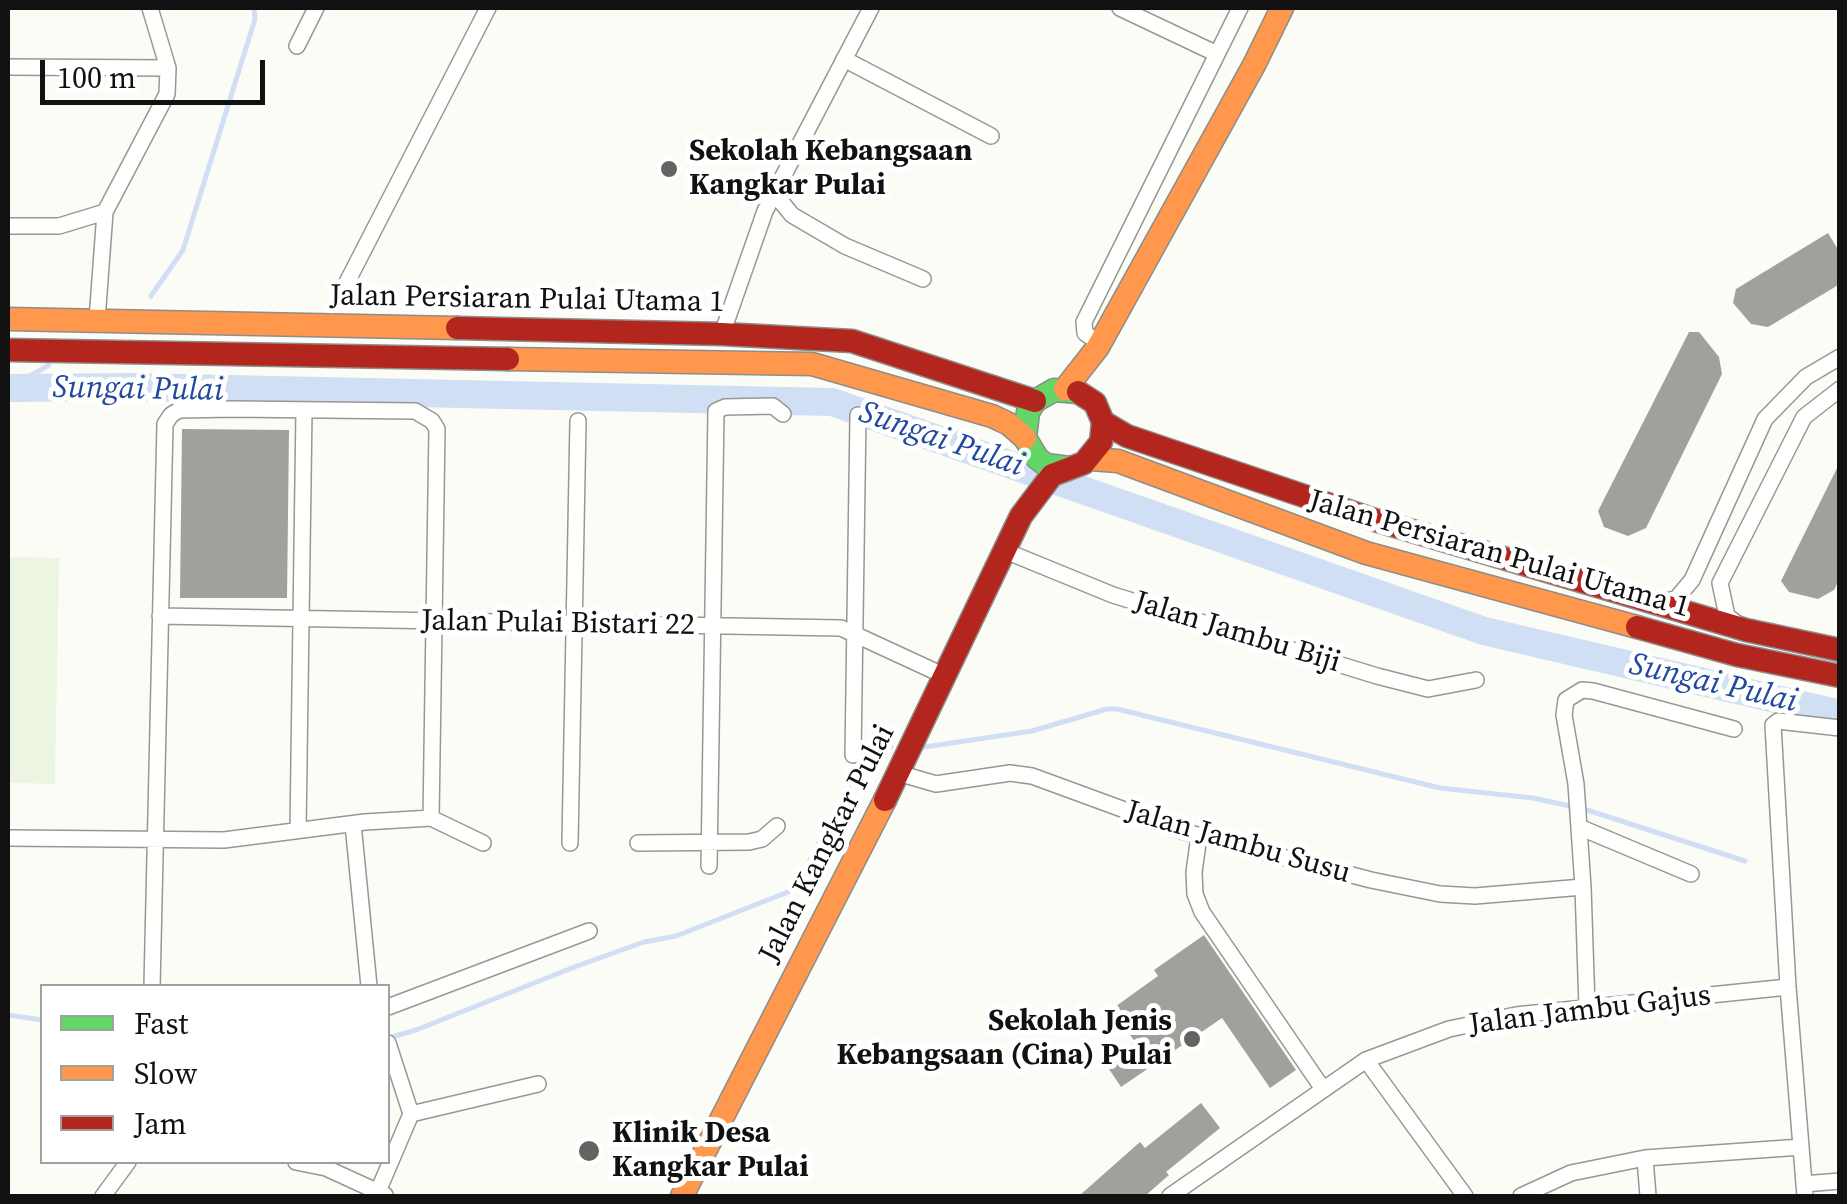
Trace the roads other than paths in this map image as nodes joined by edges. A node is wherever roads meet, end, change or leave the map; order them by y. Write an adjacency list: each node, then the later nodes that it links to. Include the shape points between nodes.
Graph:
1 (150, 8): 12 (street)
2 (316, 8): 8 (street)
3 (488, 8): 20 (street)
4 (870, 8): 10 (street)
5 (1120, 8): 9 (street)
6 (1240, 8): 9 (street)
7 (1282, 8): 17 (main road)
8 (298, 46)
9 (1217, 54): 16 (street)
10 (844, 58): 13 (street); 14 (street)
11 (8, 67): 12 (street)
12 (168, 68): 15 (street, via 167,94)
13 (991, 136)
14 (774, 194): 19 (street, via 792,215 845,246); 23 (street)
15 (104, 212): 18 (street, via 59,226); 22 (street)
16 (1140, 212): 17 (street); 24 (street, via 1084,322)
17 (1164, 223): 24 (main road)
18 (8, 226)
19 (922, 279)
20 (344, 290)
21 (8, 319): 22 (main road, Jalan Persiaran Pulai Utama 1)
22 (96, 320): 23 (main road, Jalan Persiaran Pulai Utama 1)
23 (722, 334): 30 (main road, Jalan Persiaran Pulai Utama 1, via 852,341)
24 (1098, 345): 27 (main road); 32 (main road)
25 (8, 350): 37 (main road, Jalan Persiaran Pulai Utama 1, via 812,364 992,416 1009,424)
26 (1840, 357): 29 (street)
27 (1065, 388): 30 (main road); 32 (main road, via 1080,392)
28 (1840, 388): 35 (street)
29 (1782, 400): 35 (street); 39 (street, via 1764,419 1692,580 1676,599)
30 (1035, 401): 37 (main road, via 1024,424)
31 (304, 410): 40 (street, via 179,410 165,424); 41 (street); 42 (street, via 415,410 437,429)
32 (1099, 413): 37 (main road, via 1101,442); 39 (main road, Jalan Persiaran Pulai Utama 1, via 1126,436 1375,520)
33 (783, 414): 44 (street, via 773,406 716,411)
34 (858, 414): 46 (street)
35 (1804, 416): 45 (street, via 1720,583 1727,616)
36 (578, 421): 43 (street)
37 (1045, 465): 38 (main road, Jalan Kangkar Pulai); 49 (main road, Jalan Persiaran Pulai Utama 1, via 1118,461 1366,553 1737,655)
38 (1003, 550): 48 (main road, Jalan Kangkar Pulai); 50 (street, Jalan Jambu Biji, via 1113,595 1377,676 1428,689)
39 (1655, 603): 45 (main road, Jalan Persiaran Pulai Utama 1)
40 (160, 616): 41 (street, Jalan Pulai Bistari 22); 62 (street)
41 (300, 619): 42 (street, Jalan Pulai Bistari 22); 59 (street)
42 (433, 621): 43 (street, Jalan Pulai Bistari 22); 55 (street)
43 (574, 624): 44 (street, Jalan Pulai Bistari 22); 63 (street)
44 (712, 628): 46 (street, Jalan Pulai Bistari 22, via 840,628); 66 (street)
45 (1746, 630): 47 (main road, Jalan Persiaran Pulai Utama 1)
46 (854, 634): 48 (street, Jalan Pulai Bistari 22); 53 (street)
47 (1840, 650)
48 (945, 676): 54 (main road, Jalan Kangkar Pulai)
49 (1840, 676)
50 (1476, 680)
51 (1840, 728): 73 (street, via 1773,725)
52 (1734, 730): 58 (street, via 1606,693 1572,693 1564,715)
53 (853, 755)
54 (898, 773): 60 (street, Jalan Jambu Susu, via 936,784 1032,776); 89 (main road, Jalan Kangkar Pulai)
55 (431, 818): 56 (street); 65 (street)
56 (353, 824): 59 (street); 72 (street)
57 (777, 826): 66 (street, via 762,839)
58 (1579, 827): 68 (street); 69 (street)
59 (298, 830): 62 (street)
60 (1199, 836): 69 (street, Jalan Jambu Susu, via 1440,894); 79 (street, via 1194,872 1202,912)
61 (8, 838): 62 (street)
62 (155, 840): 71 (street)
63 (570, 842)
64 (638, 842): 66 (street)
65 (484, 844)
66 (710, 844): 67 (street)
67 (709, 866)
68 (1691, 874)
69 (1583, 887): 75 (street)
70 (589, 931): 74 (street)
71 (152, 984)
72 (369, 984)
73 (1788, 987): 75 (street, Jalan Jambu Gajus); 81 (street)
74 (390, 1006)
75 (1588, 1007): 77 (street, Jalan Jambu Gajus, via 1449,1029)
76 (390, 1049): 80 (street)
77 (1366, 1060): 79 (street, Jalan Jambu Gajus); 91 (street)
78 (538, 1084): 80 (street)
79 (1323, 1089): 90 (street, Jalan Jambu Gajus)
80 (411, 1114): 87 (street)
81 (1801, 1147): 82 (street); 86 (street)
82 (1645, 1158): 92 (street, via 1571,1173); 93 (street)
83 (127, 1164): 88 (street)
84 (306, 1164): 87 (street)
85 (1840, 1180): 86 (street)
86 (1804, 1190)
87 (382, 1195)
88 (103, 1196)
89 (682, 1196)
90 (1170, 1196)
91 (1465, 1196)
92 (1521, 1196)
93 (1648, 1196)

